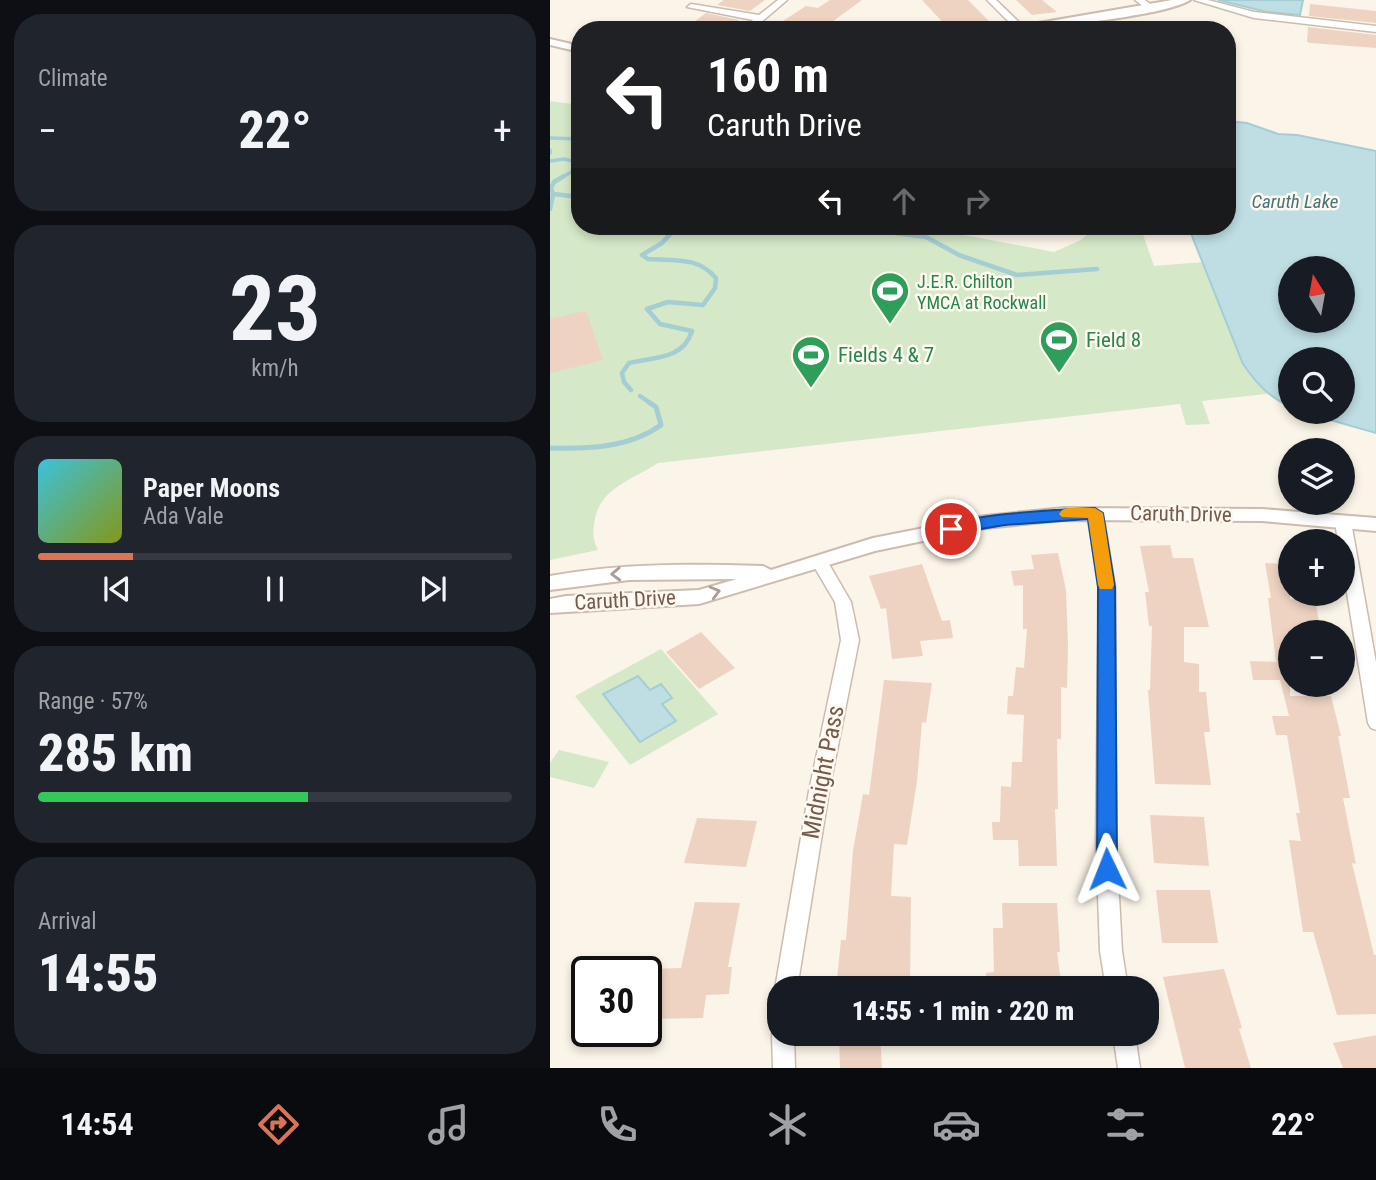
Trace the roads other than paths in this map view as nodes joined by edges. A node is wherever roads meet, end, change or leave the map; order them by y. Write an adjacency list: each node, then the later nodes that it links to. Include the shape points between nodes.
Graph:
1 (783, 0): 8 (street)
2 (991, 0): 9 (street)
3 (1139, 0): 7 (street)
4 (1185, 0): 7 (street)
5 (1198, 0): 11 (street, via 1254,15)
6 (691, 7): 8 (street)
7 (1151, 9): 10 (street)
8 (758, 19)
9 (1013, 21)
10 (1063, 21)
11 (1377, 29)
12 (550, 42): 13 (street)
13 (571, 47)
14 (1095, 513): 15 (street, Caruth Drive, via 1262,515); 17 (street, Caruth Drive, via 985,522 873,545); 23 (street, via 1106,587 1106,841)
15 (1343, 522): 16 (street, Caruth Drive); 21 (street)
16 (1377, 525)
17 (820, 563): 18 (street, Caruth Drive); 22 (street, Midnight Pass, via 843,602 850,640)
18 (782, 574): 19 (street, Caruth Drive, one-way to 19, via 678,571 589,575); 20 (street, Caruth Drive, one-way to 18, via 699,597)
19 (550, 583)
20 (550, 606)
21 (1377, 723)
22 (787, 976)
23 (1115, 976)
24 (783, 1046): 26 (street)
25 (1126, 1046): 27 (street)
26 (784, 1068)
27 (1129, 1068)

